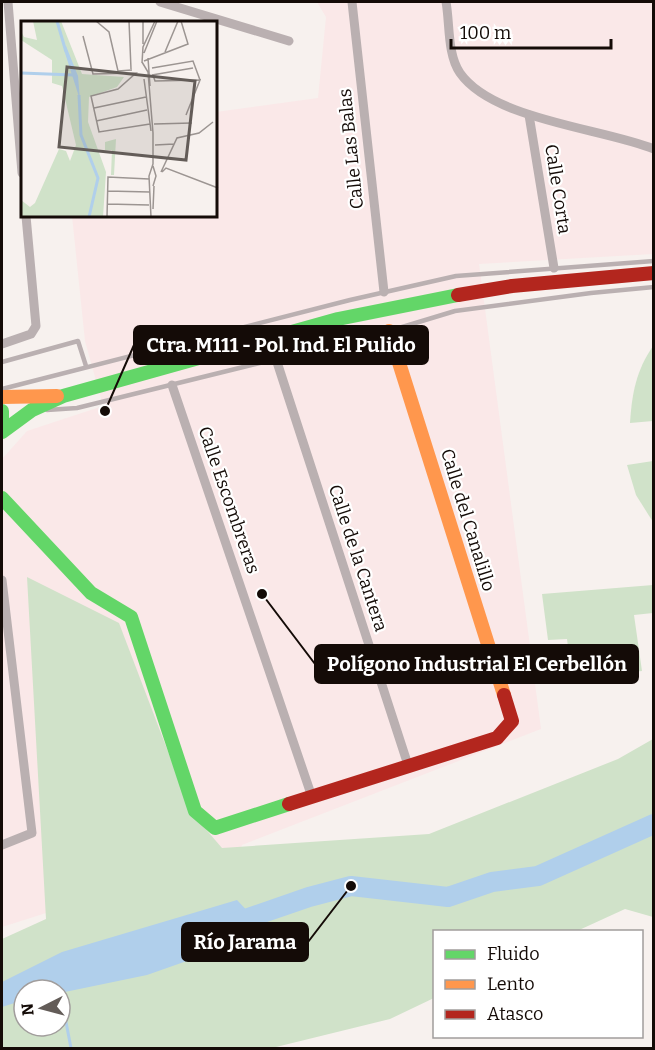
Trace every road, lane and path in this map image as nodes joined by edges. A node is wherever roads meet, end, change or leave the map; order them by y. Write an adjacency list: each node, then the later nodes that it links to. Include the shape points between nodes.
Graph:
1 (8, 2): 8 (street)
2 (160, 2): 5 (street)
3 (352, 2): 14 (street, Calle Las Balas)
4 (446, 2): 6 (street, via 459,72 479,92)
5 (289, 41)
6 (529, 115): 7 (street); 11 (street, Calle Corta)
7 (654, 149)
8 (21, 161)
9 (26, 218): 16 (street, via 36,326 31,334)
10 (654, 261): 11 (lane)
11 (555, 268): 14 (lane, via 456,276)
12 (654, 273): 22 (street, via 512,286 403,304)
13 (654, 288): 15 (lane, via 591,292 455,311)
14 (384, 292): 19 (lane)
15 (389, 331): 17 (lane); 29 (street, Calle del Canalillo, via 512,720 497,738)
16 (2, 344)
17 (276, 359): 20 (lane); 29 (street, Calle de la Cantera)
18 (2, 362): 19 (lane, via 78,341)
19 (86, 366): 21 (lane)
20 (172, 385): 24 (lane, via 77,408); 30 (street, Calle Escombreras)
21 (2, 389)
22 (63, 396): 23 (street); 24 (street)
23 (2, 397)
24 (32, 410): 26 (street)
25 (2, 411): 26 (street)
26 (2, 431)
27 (2, 498): 30 (street, via 91,593 131,617 195,811 215,828)
28 (2, 580): 31 (street, via 32,833)
29 (409, 768): 30 (street)
30 (312, 797)
31 (2, 845)

